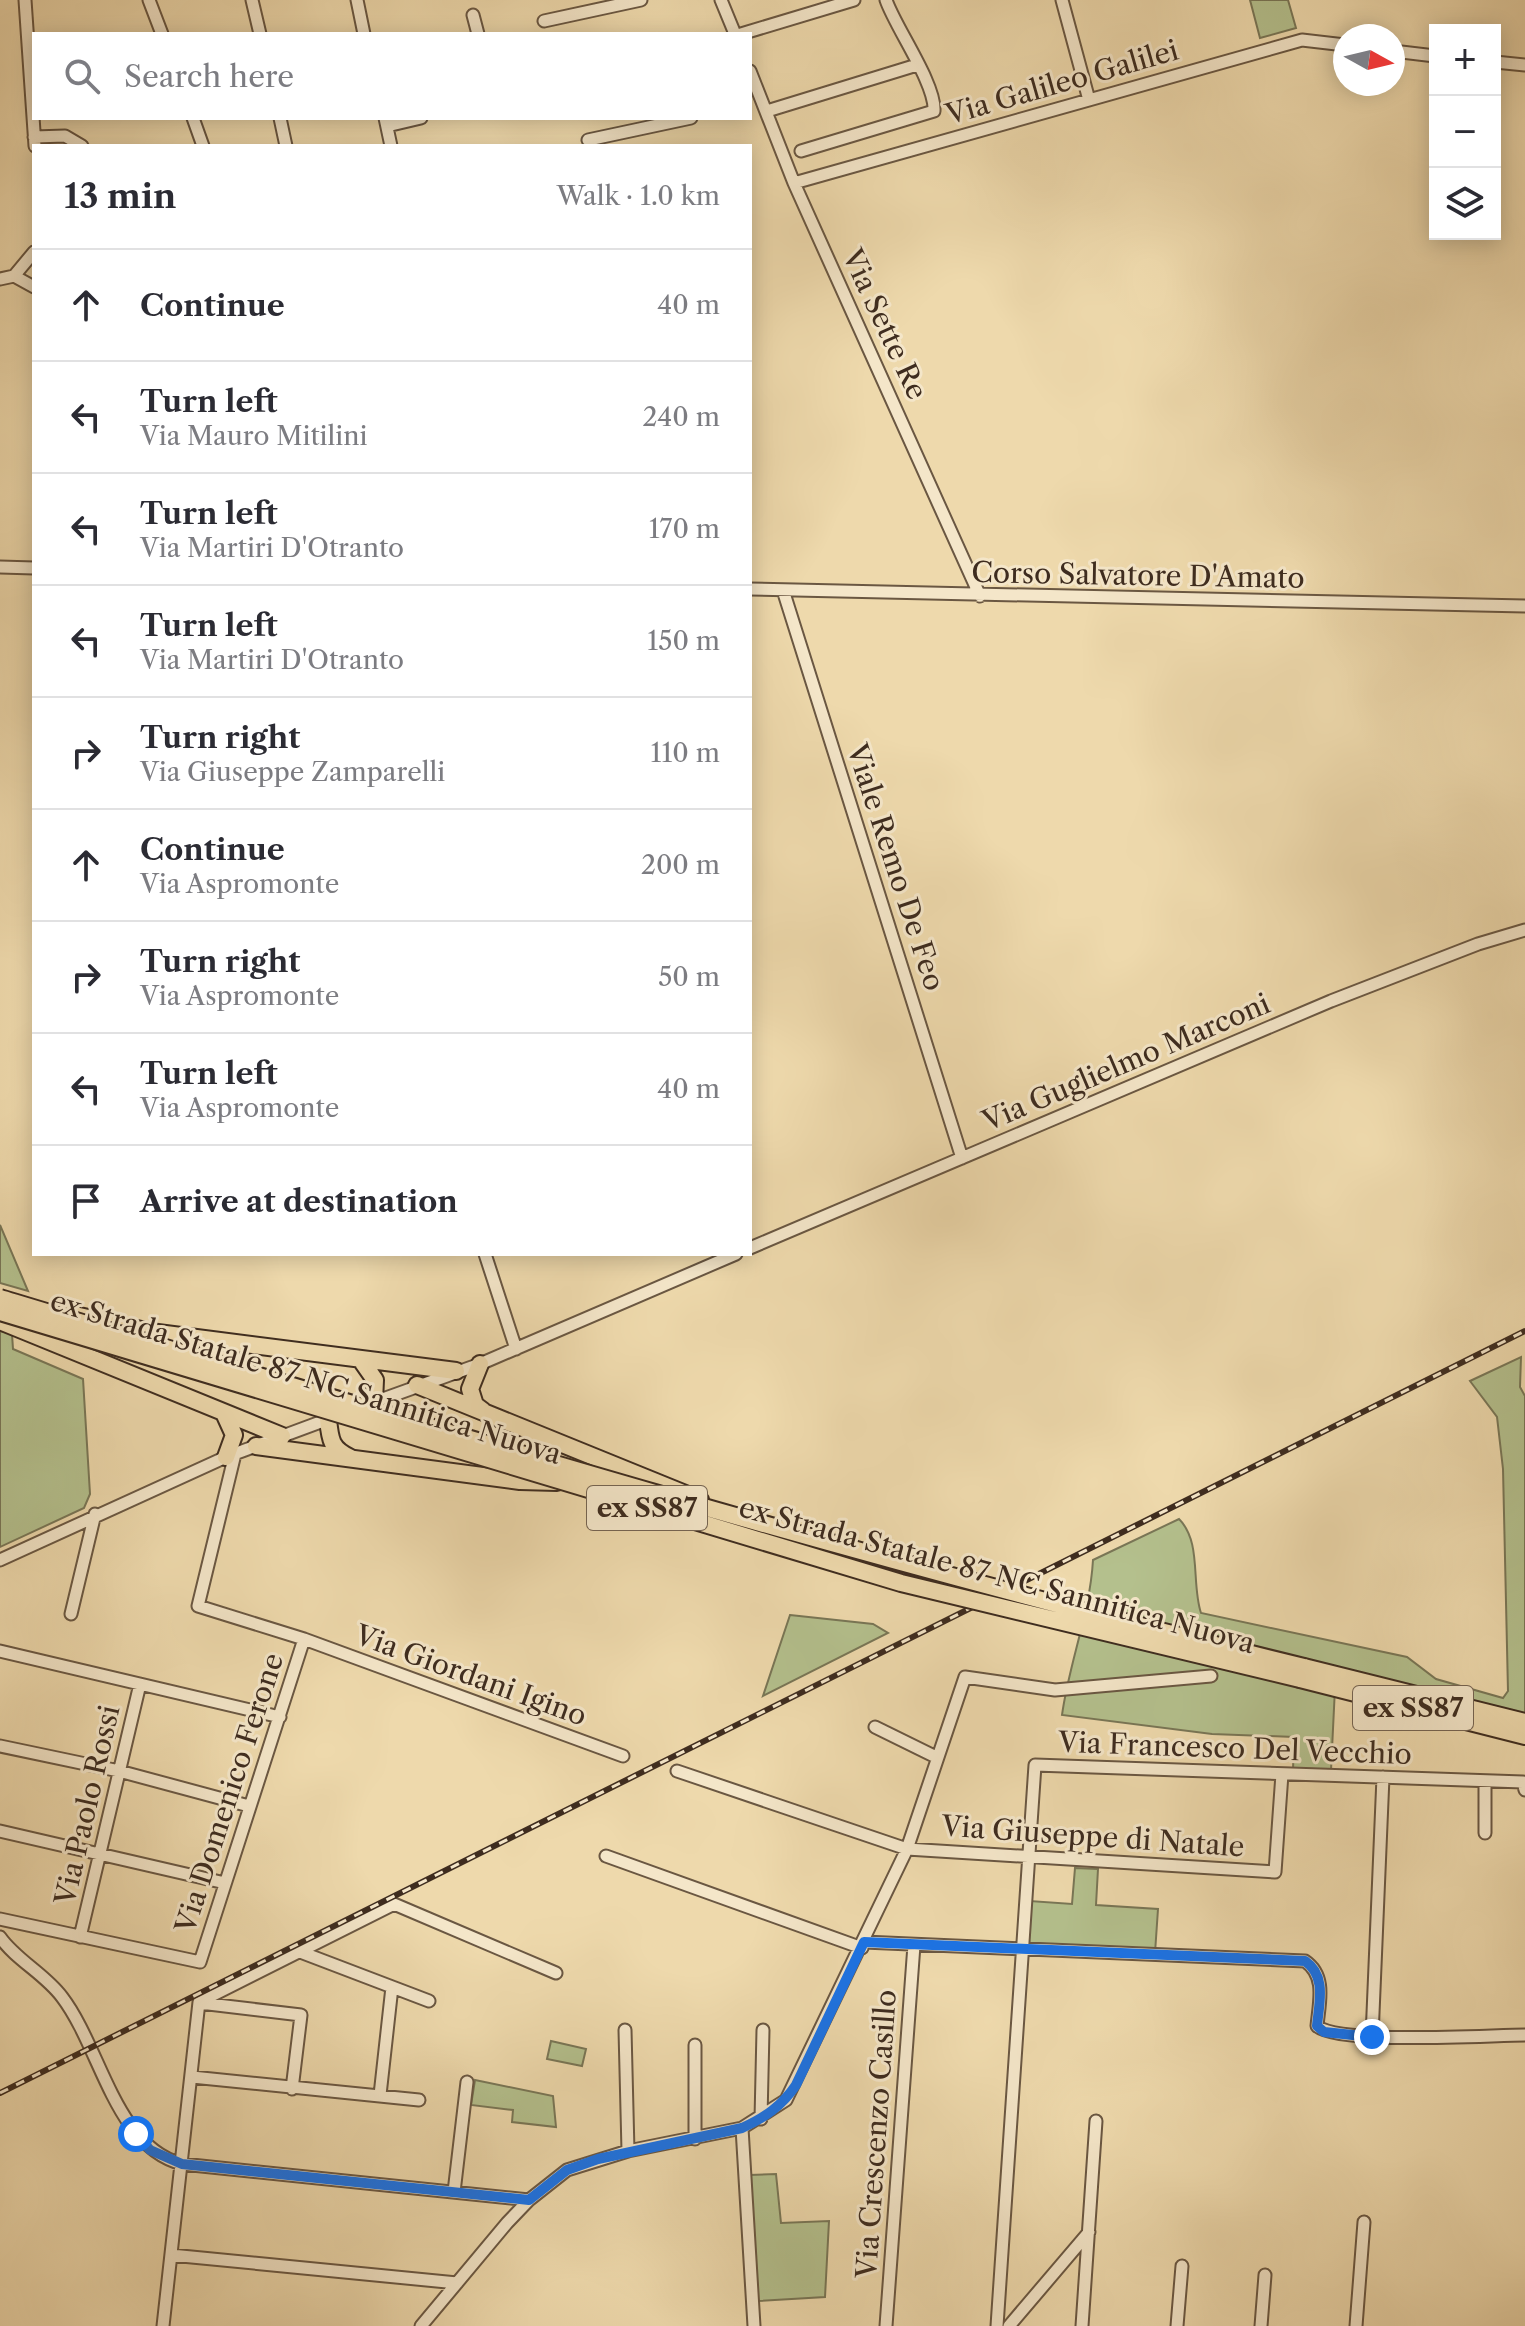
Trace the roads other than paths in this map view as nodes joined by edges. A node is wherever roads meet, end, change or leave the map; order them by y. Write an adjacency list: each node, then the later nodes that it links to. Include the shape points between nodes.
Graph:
1 (25, 0): 25 (street)
2 (149, 0): 12 (street)
3 (252, 0): 13 (street)
4 (357, 0): 14 (street)
5 (641, 0): 11 (street)
6 (721, 0): 16 (street)
7 (854, 0): 17 (street)
8 (886, 0): 22 (street)
9 (1062, 0): 26 (street)
10 (473, 15): 15 (street)
11 (544, 21)
12 (161, 32)
13 (260, 32)
14 (364, 32)
15 (477, 32)
16 (737, 32)
17 (745, 32)
18 (1333, 44): 26 (street, Via Galileo Galilei, via 1302,40)
19 (1405, 52): 20 (street)
20 (1429, 55)
21 (1501, 63): 23 (street)
22 (917, 65): 28 (street); 40 (street, via 934,111)
23 (1525, 65)
24 (752, 76): 28 (street, Via Sette Re)
25 (32, 99)
26 (1089, 100): 41 (street, Via Galileo Galilei)
27 (752, 105): 28 (street)
28 (766, 107): 41 (street, Via Sette Re)
29 (34, 120): 35 (street)
30 (194, 120): 37 (street)
31 (280, 120): 38 (street)
32 (682, 120): 34 (street)
33 (386, 122): 39 (street)
34 (588, 140)
35 (35, 141): 36 (street, via 65,136)
36 (79, 144)
37 (202, 144)
38 (286, 144)
39 (391, 144)
40 (801, 151)
41 (794, 183): 50 (street, Via Sette Re)
42 (32, 254): 43 (street)
43 (14, 276): 44 (street); 45 (street)
44 (0, 279)
45 (32, 286)
46 (0, 567): 47 (street)
47 (32, 568)
48 (752, 589): 49 (street, Corso Salvatore D'Amato)
49 (783, 590): 50 (street, Corso Salvatore D'Amato); 53 (street, Viale Remo De Feo)
50 (980, 596): 51 (street, Corso Salvatore D'Amato)
51 (1525, 606)
52 (1525, 930): 53 (street, Via Guglielmo Marconi, via 1331,1001)
53 (962, 1158): 54 (street, Via Guglielmo Marconi)
54 (752, 1247)
55 (486, 1256): 61 (street)
56 (731, 1256): 61 (street)
57 (0, 1298): 58 (highway, ex Strada Statale 87 NC Sannitica Nuova / ex SS87, bridge)
58 (33, 1308): 62 (highway, bridge, via 97,1317 150,1332); 76 (highway, ex Strada Statale 87 NC Sannitica Nuova / ex SS87, bridge)
59 (0, 1312): 74 (highway, ex Strada Statale 87 NC Sannitica Nuova / ex SS87, bridge)
60 (0, 1321): 67 (highway)
61 (516, 1349): 63 (street)
62 (361, 1360): 64 (highway); 66 (highway, via 375,1380)
63 (480, 1364): 64 (street); 68 (highway, via 470,1396)
64 (456, 1371): 65 (street)
65 (417, 1385): 66 (street); 68 (highway)
66 (374, 1401): 69 (street)
67 (224, 1413): 70 (highway); 72 (highway, via 234,1435)
68 (488, 1414): 76 (highway, bridge)
69 (322, 1421): 70 (street); 73 (highway, via 330,1442)
70 (282, 1436): 71 (street)
71 (256, 1446): 72 (street); 73 (highway)
72 (231, 1455): 75 (street); 79 (street, Via Giordani Igino, via 198,1606)
73 (355, 1460): 74 (highway)
74 (562, 1482): 81 (highway, ex Strada Statale 87 NC Sannitica Nuova / ex SS87, bridge, via 901,1583)
75 (95, 1514): 77 (street); 78 (street)
76 (748, 1522): 81 (highway, ex Strada Statale 87 NC Sannitica Nuova / ex SS87, bridge)
77 (0, 1560)
78 (71, 1614)
79 (304, 1639): 84 (street, Via Domenico Ferone); 89 (street, Via Giordani Igino)
80 (0, 1651): 83 (street)
81 (1302, 1673): 85 (highway, ex Strada Statale 87 NC Sannitica Nuova); 87 (highway, ex Strada Statale 87 NC Sannitica Nuova / ex SS87)
82 (1211, 1676): 90 (street, via 1055,1690 965,1677)
83 (140, 1684): 84 (street); 91 (street, Via Paolo Rossi)
84 (280, 1717): 97 (street, Via Domenico Ferone)
85 (1525, 1722)
86 (875, 1727): 90 (street)
87 (1525, 1736)
88 (0, 1746): 91 (street)
89 (623, 1756)
90 (936, 1757): 100 (street)
91 (119, 1771): 97 (street); 101 (street, Via Paolo Rossi)
92 (677, 1771): 100 (street, Via Giuseppe di Natale)
93 (1282, 1774): 94 (street, Via Francesco Del Vecchio); 103 (street, Via Francesco Del Vecchio, via 1035,1765); 103 (street, Via Giuseppe di Natale, via 1275,1872)
94 (1383, 1777): 95 (street, Via Francesco Del Vecchio); 119 (street)
95 (1485, 1781): 96 (street, Via Francesco Del Vecchio); 99 (street)
96 (1524, 1786)
97 (249, 1806): 104 (street, Via Domenico Ferone)
98 (0, 1831): 101 (street)
99 (1485, 1833)
100 (907, 1849): 103 (street, Via Giuseppe di Natale); 108 (street)
101 (100, 1853): 104 (street); 107 (street, Via Paolo Rossi)
102 (606, 1856): 108 (street)
103 (1028, 1857): 110 (street, Via Francesco Del Vecchio)
104 (225, 1883): 107 (street, Via Domenico Ferone, via 200,1962)
105 (0, 1919): 107 (street)
106 (0, 1937): 131 (street, via 68,2005 140,2140)
107 (80, 1937)
108 (863, 1945): 109 (street); 126 (street, via 796,2085)
109 (914, 1945): 110 (street); 143 (street, Via Crescenzo Casillo)
110 (1021, 1951): 119 (street, via 1305,1961 1316,1968 1321,1988 1317,2026 1324,2032); 144 (street, Via Francesco Del Vecchio)
111 (303, 1953): 112 (street, via 394,1904); 113 (street); 115 (street)
112 (556, 1973)
113 (392, 1987): 114 (street); 124 (street)
114 (429, 2001)
115 (199, 2002): 121 (street); 123 (street, via 301,2015)
116 (625, 2030): 130 (street)
117 (763, 2030): 126 (street)
118 (1525, 2035): 119 (street)
119 (1372, 2037)
120 (695, 2045): 129 (street)
121 (192, 2077): 123 (street); 131 (street)
122 (467, 2082): 132 (street)
123 (292, 2089): 124 (street)
124 (380, 2095): 125 (street)
125 (419, 2100)
126 (761, 2119): 128 (street)
127 (1096, 2121): 135 (street)
128 (742, 2128): 129 (street); 142 (street)
129 (695, 2139): 130 (street)
130 (628, 2151): 133 (street, via 567,2170)
131 (182, 2164): 132 (street); 136 (street)
132 (454, 2192): 133 (street)
133 (529, 2200): 139 (street)
134 (1364, 2222): 149 (street)
135 (1089, 2232): 145 (street); 146 (street)
136 (171, 2255): 139 (street); 140 (street)
137 (1182, 2266): 147 (street)
138 (1265, 2275): 148 (street)
139 (457, 2283): 141 (street)
140 (163, 2326)
141 (421, 2326)
142 (754, 2326)
143 (886, 2326)
144 (997, 2326)
145 (1009, 2326)
146 (1082, 2326)
147 (1177, 2326)
148 (1261, 2326)
149 (1356, 2326)

